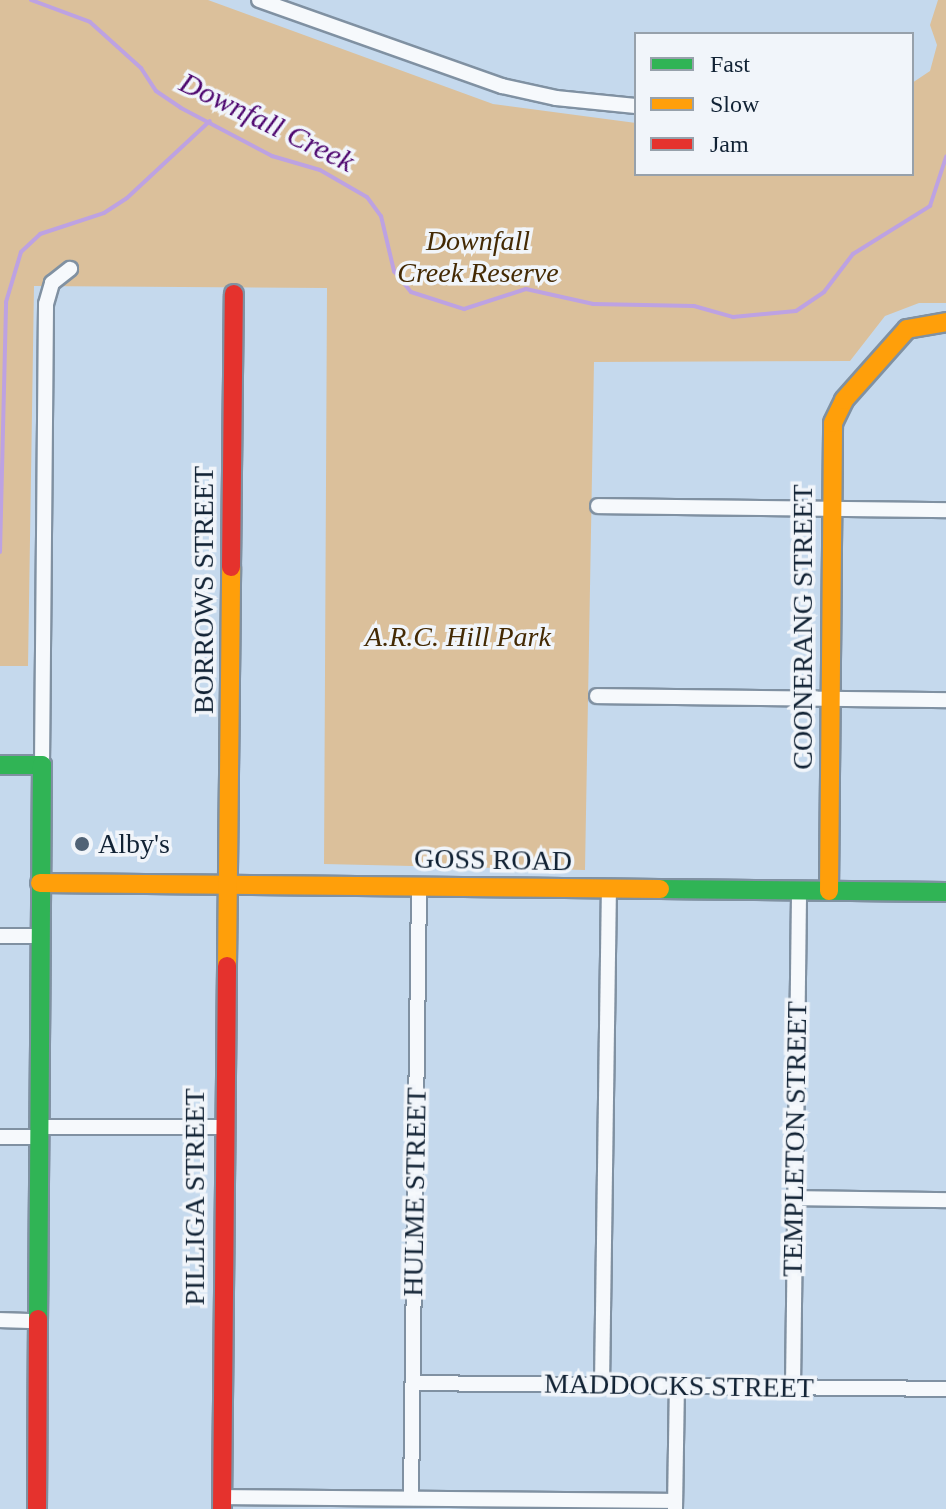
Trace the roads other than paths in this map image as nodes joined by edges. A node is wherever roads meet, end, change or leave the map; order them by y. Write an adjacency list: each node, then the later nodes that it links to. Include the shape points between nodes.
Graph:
1 (259, 0): 2 (street, via 502,86)
2 (634, 106)
3 (70, 269): 13 (street, via 52,283 46,304)
4 (234, 294): 15 (street, BORROWS STREET)
5 (946, 322): 7 (street, COONERANG STREET, via 907,329 834,416)
6 (598, 506): 7 (street)
7 (831, 509): 8 (street); 10 (street, COONERANG STREET)
8 (946, 510)
9 (597, 696): 10 (street)
10 (830, 699): 11 (street); 19 (street, COONERANG STREET)
11 (946, 700)
12 (0, 765): 13 (street)
13 (42, 765): 14 (street)
14 (40, 883): 15 (street, GOSS ROAD); 22 (street)
15 (227, 885): 16 (street, GOSS ROAD); 23 (street, PILLIGA STREET)
16 (419, 887): 17 (street, GOSS ROAD); 30 (street, HULME STREET)
17 (609, 889): 18 (street, GOSS ROAD); 31 (street)
18 (799, 891): 19 (street, GOSS ROAD); 26 (street, TEMPLETON STREET)
19 (829, 891): 20 (street, GOSS ROAD)
20 (946, 892)
21 (0, 936): 22 (street)
22 (40, 936): 24 (street)
23 (223, 1127): 24 (street); 36 (street, PILLIGA STREET)
24 (38, 1132): 25 (street); 29 (street)
25 (0, 1137)
26 (794, 1198): 27 (street); 33 (street, TEMPLETON STREET)
27 (946, 1200)
28 (0, 1320): 29 (street)
29 (38, 1321): 40 (street)
30 (413, 1383): 31 (street, MADDOCKS STREET); 35 (street, HULME STREET)
31 (602, 1385): 32 (street, MADDOCKS STREET)
32 (677, 1386): 33 (street, MADDOCKS STREET); 39 (street)
33 (793, 1387): 34 (street, MADDOCKS STREET)
34 (946, 1389)
35 (411, 1498): 37 (street); 38 (street)
36 (222, 1503): 37 (street)
37 (381, 1504)
38 (511, 1504): 39 (street)
39 (675, 1505)
40 (37, 1509)

